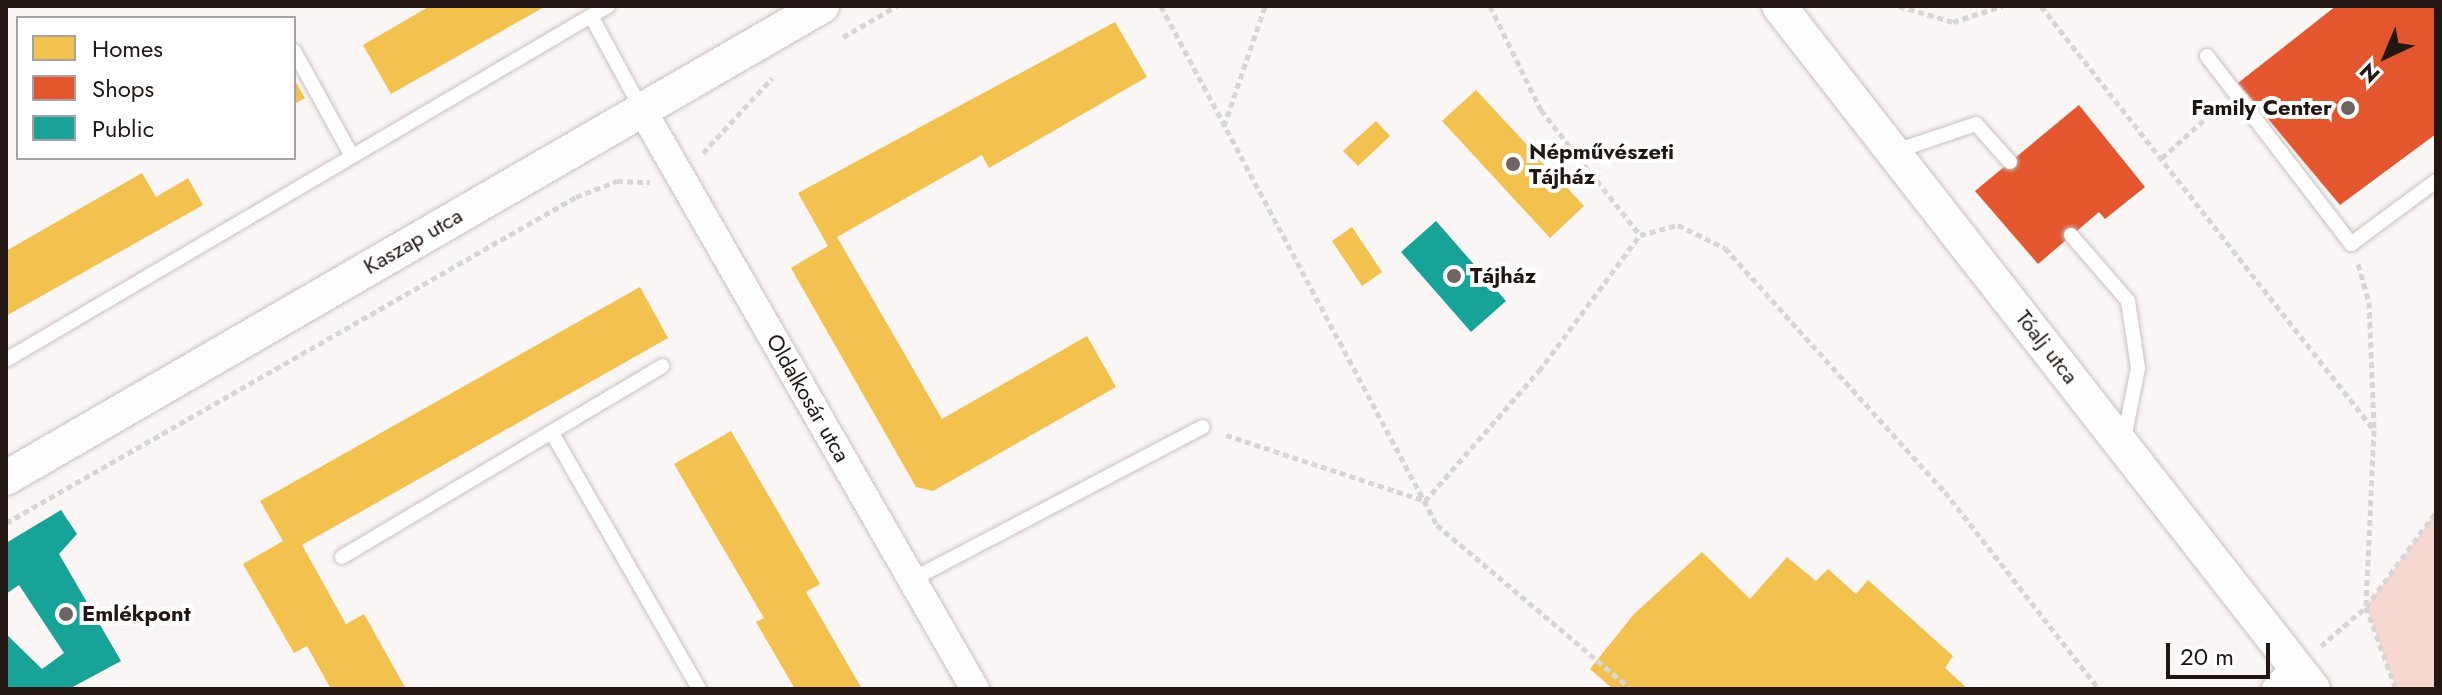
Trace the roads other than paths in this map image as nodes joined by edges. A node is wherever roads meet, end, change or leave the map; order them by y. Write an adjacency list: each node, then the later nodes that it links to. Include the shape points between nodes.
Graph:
1 (608, 6): 4 (lane)
2 (822, 6): 7 (street, Kaszap utca)
3 (1779, 6): 8 (street, Tóalj utca)
4 (591, 16): 7 (lane); 9 (lane)
5 (296, 55): 9 (lane)
6 (2207, 56): 11 (lane, via 2351,244)
7 (641, 108): 18 (street, Kaszap utca); 20 (street, Oldalkosár utca)
8 (1893, 152): 10 (lane, via 1976,124); 17 (street, Tóalj utca)
9 (352, 156): 13 (lane)
10 (2010, 162)
11 (2436, 181)
12 (2071, 235): 17 (lane, via 2128,301 2138,368)
13 (6, 360)
14 (662, 366): 16 (lane)
15 (1203, 427): 20 (lane)
16 (552, 433): 19 (lane); 22 (lane)
17 (2123, 443): 21 (street, Tóalj utca)
18 (6, 478)
19 (342, 557)
20 (913, 579): 23 (street, Oldalkosár utca)
21 (2295, 682)
22 (699, 689)
23 (975, 689)

